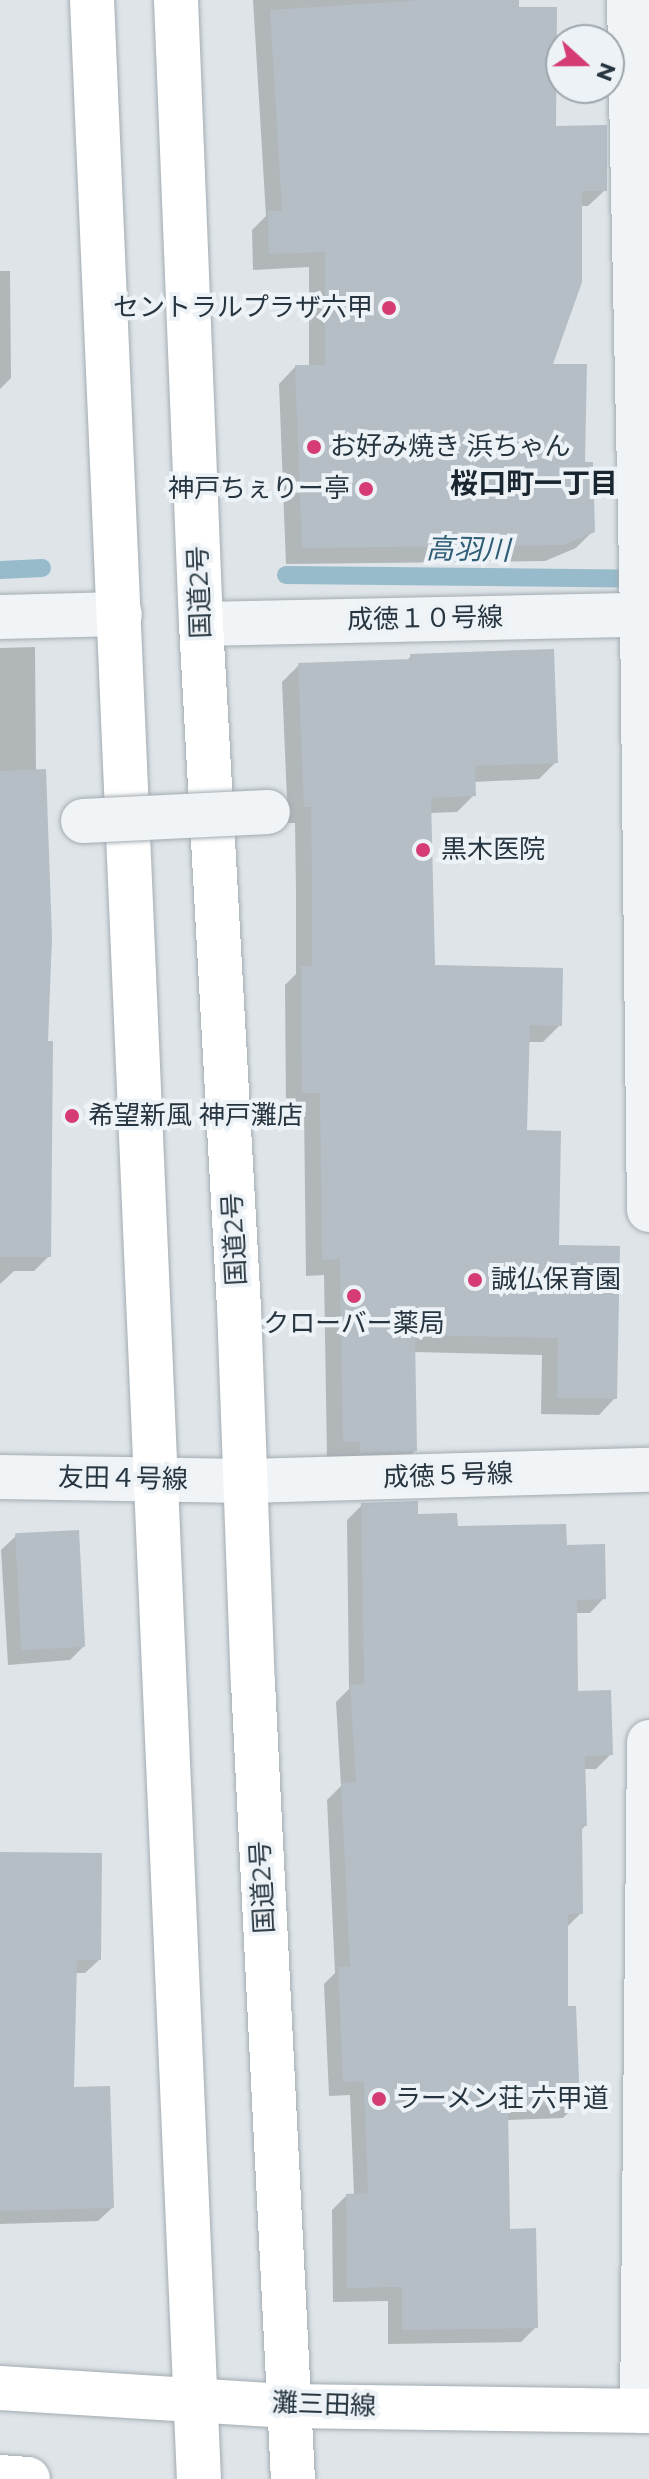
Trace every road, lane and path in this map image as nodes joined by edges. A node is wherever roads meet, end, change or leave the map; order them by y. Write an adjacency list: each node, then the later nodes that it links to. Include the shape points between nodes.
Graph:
1 (92, 0): 5 (main road)
2 (176, 0): 7 (main road, 国道2号)
3 (629, 0): 4 (street)
4 (644, 609): 7 (street, 成徳１０号線); 10 (street)
5 (120, 614): 6 (street); 13 (main road)
6 (0, 617)
7 (201, 624): 14 (main road, 国道2号)
8 (268, 812): 9 (street, bridge)
9 (83, 821)
10 (649, 1210)
11 (649, 1470): 14 (street, 成徳５号線)
12 (0, 1477): 13 (street, 友田４号線)
13 (157, 1480): 14 (street, 友田４号線); 17 (main road)
14 (247, 1481): 18 (main road, 国道2号)
15 (649, 1742): 19 (street)
16 (0, 2388): 17 (main road, 灘三田線)
17 (197, 2399): 18 (main road, 灘三田線); 22 (main road)
18 (288, 2406): 19 (main road, 灘三田線); 23 (main road, 国道2号)
19 (645, 2411)
20 (0, 2477): 21 (main road)
21 (28, 2479)
22 (199, 2479)
23 (293, 2479)

